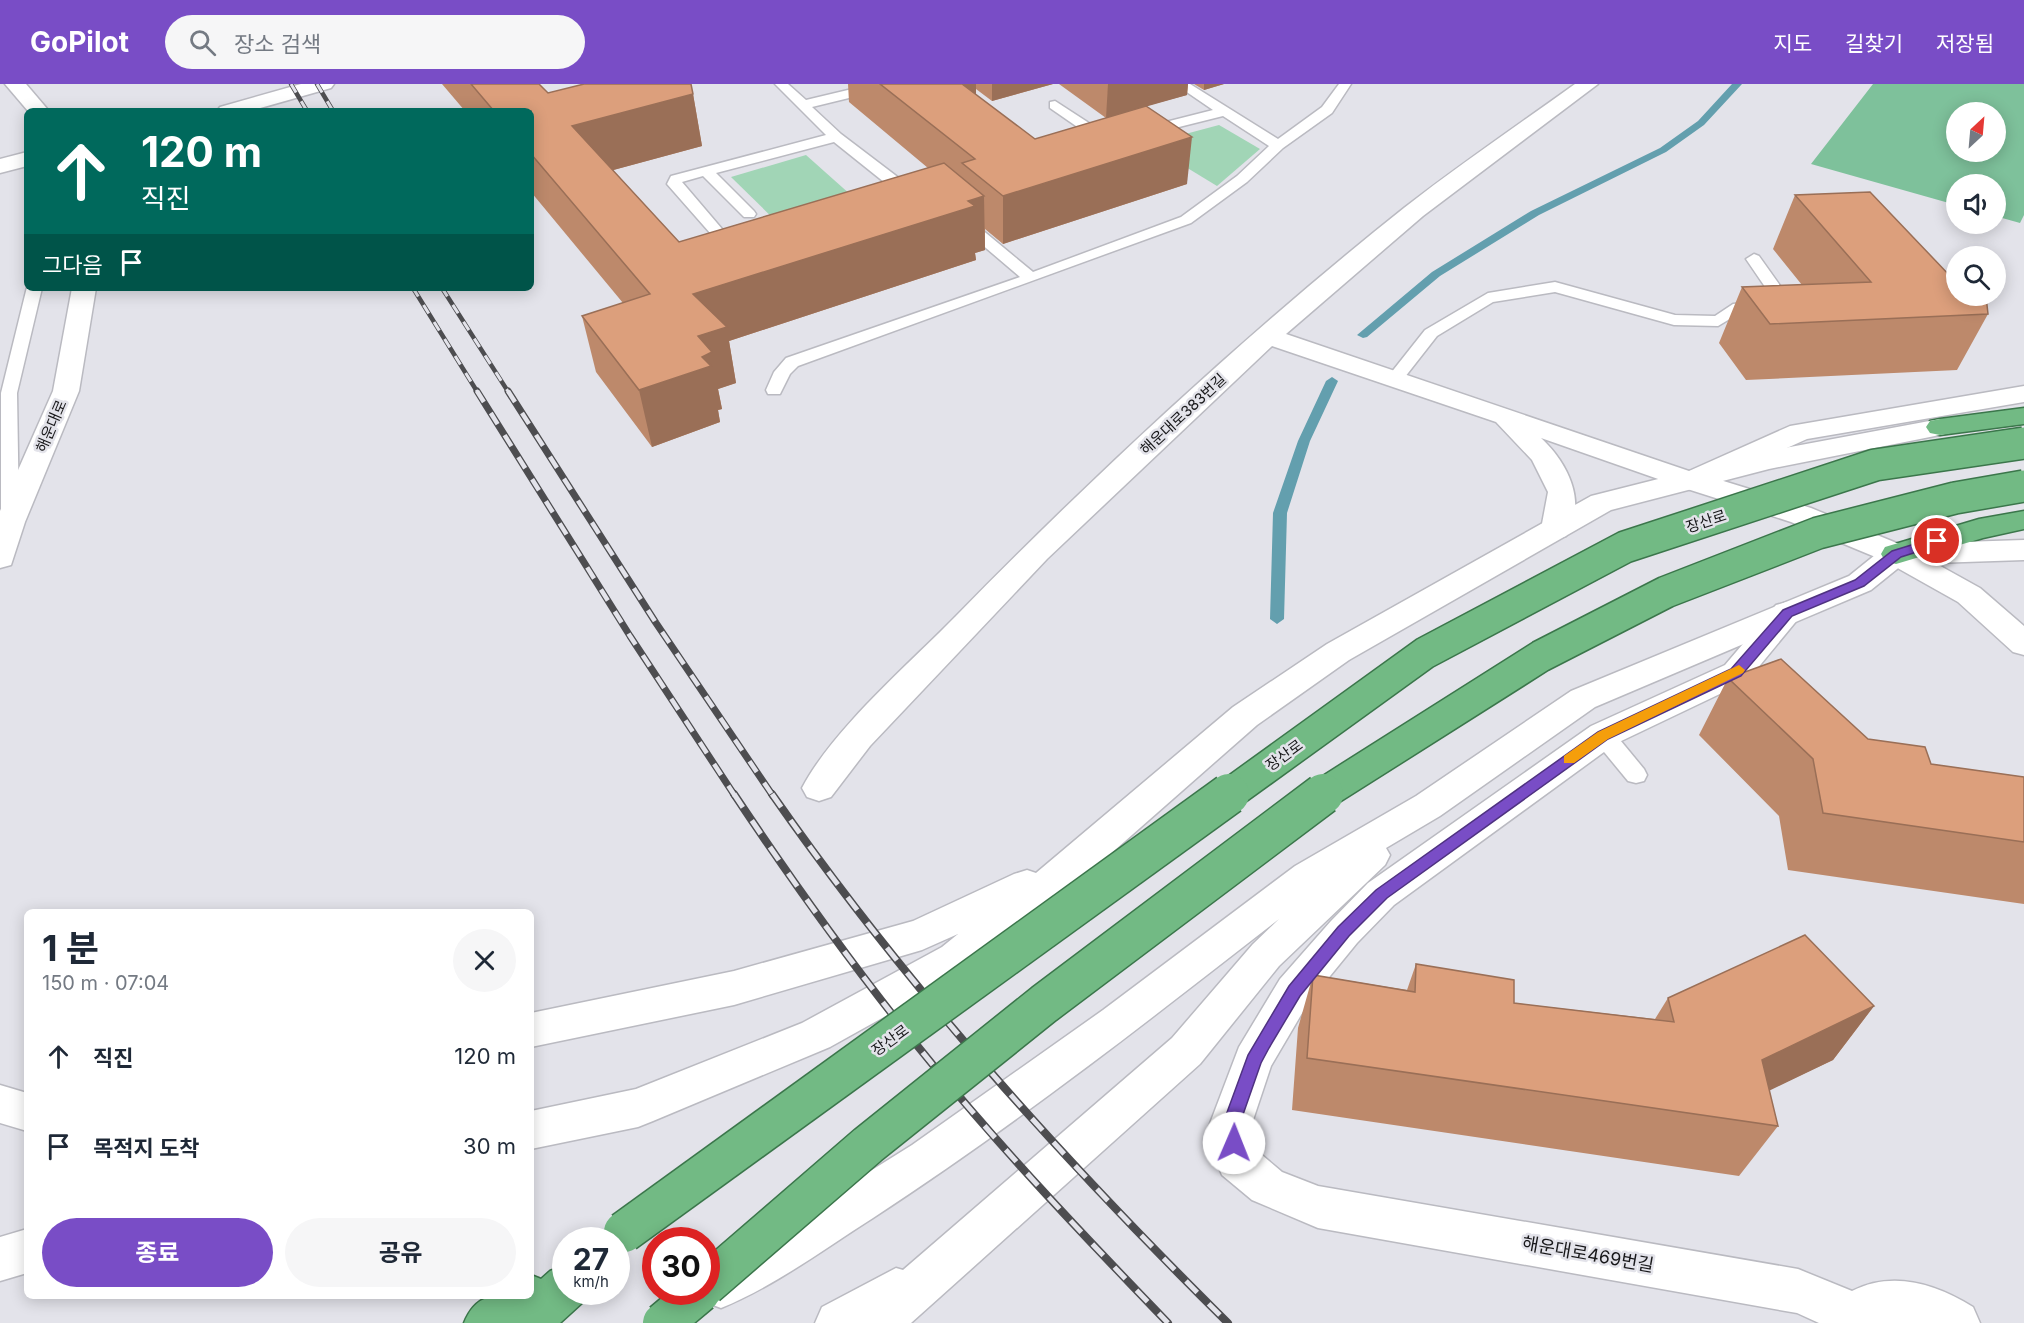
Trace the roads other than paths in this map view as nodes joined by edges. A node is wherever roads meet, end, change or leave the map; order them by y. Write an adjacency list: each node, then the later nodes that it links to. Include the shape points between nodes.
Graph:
1 (15, 84): 10 (street)
2 (324, 84): 11 (street)
3 (781, 84): 8 (lane)
4 (889, 84): 8 (lane)
5 (1181, 84): 12 (lane)
6 (1345, 84): 15 (lane, via 1327,110)
7 (1588, 84): 28 (street, 해운대로383번길, via 1415,211)
8 (803, 105): 13 (lane)
9 (1055, 105): 14 (lane)
10 (36, 108)
11 (238, 108)
12 (1222, 112): 14 (lane); 15 (lane)
13 (837, 137): 19 (lane); 20 (lane, via 917,196)
14 (1119, 139): 16 (lane)
15 (1278, 145): 25 (lane, via 1186,220)
16 (1086, 147)
17 (24, 160): 18 (street)
18 (0, 166)
19 (707, 172): 22 (lane); 23 (lane, via 679,177 674,184 723,238 731,243)
20 (889, 201)
21 (950, 210): 25 (lane)
22 (749, 214)
23 (753, 240)
24 (1754, 259): 29 (lane, via 1785,303 1739,307 1718,321 1674,320 1555,287 1488,298 1431,333)
25 (1031, 278): 30 (lane, via 792,362 782,372)
26 (33, 291): 39 (lane, via 9,393)
27 (83, 291): 39 (street, 해운대로, via 66,391)
28 (1269, 337): 29 (street); 48 (street, 해운대로383번길, via 1206,391 1036,552 858,737)
29 (1395, 378): 32 (street)
30 (774, 390)
31 (2024, 394): 36 (street, via 1800,432)
32 (1501, 416): 36 (street); 40 (street, via 1544,456 1562,492)
33 (2024, 416): 34 (highway)
34 (1940, 427): 36 (street, via 1769,459)
35 (2024, 443): 55 (highway, 장산로, bridge, via 1875,465 1625,547 1425,652)
36 (1690, 481): 40 (street, via 1601,503); 42 (street, via 1801,515)
37 (2024, 486): 59 (highway, bridge, via 1955,498 1818,533 1666,592 1541,656 1314,800 1174,905 868,1144)
38 (2024, 520): 42 (highway, via 1978,528)
39 (10, 522): 43 (street, 해운대로)
40 (1556, 529): 50 (street, via 1338,652 1245,716)
41 (2024, 550): 42 (street)
42 (1896, 554): 44 (street, via 1860,583); 45 (street, via 1969,595)
43 (0, 558)
44 (1787, 613): 46 (street, via 1736,673); 49 (street, via 1583,699)
45 (2024, 644)
46 (1603, 735): 47 (lane); 65 (street, 해운대로469번길, via 1381,894 1344,932 1294,991 1253,1060 1230,1126 1238,1161 1267,1186 1318,1207 1798,1291)
47 (1636, 775)
48 (819, 788)
49 (1428, 806): 58 (street, via 1337,885 1266,955 1186,1051); 68 (street, via 1308,876 1117,1022 927,1159 771,1258)
50 (1078, 861): 51 (street, via 922,934 734,988); 54 (street, via 956,958 816,1035 638,1108)
51 (534, 1029)
52 (0, 1104): 53 (street)
53 (24, 1111)
54 (534, 1129)
55 (630, 1229)
56 (24, 1252): 57 (street)
57 (0, 1259)
58 (941, 1264): 70 (street); 71 (street)
59 (720, 1274)
60 (552, 1280): 61 (highway)
61 (534, 1292)
62 (523, 1299): 66 (highway)
63 (552, 1300): 67 (highway)
64 (684, 1305): 69 (highway, bridge)
65 (1852, 1319): 72 (street, 해운대로469번길, via 1874,1305 1897,1302 1924,1307)
66 (487, 1323)
67 (527, 1323)
68 (647, 1323)
69 (663, 1323)
70 (838, 1323)
71 (877, 1323)
72 (1956, 1323)

